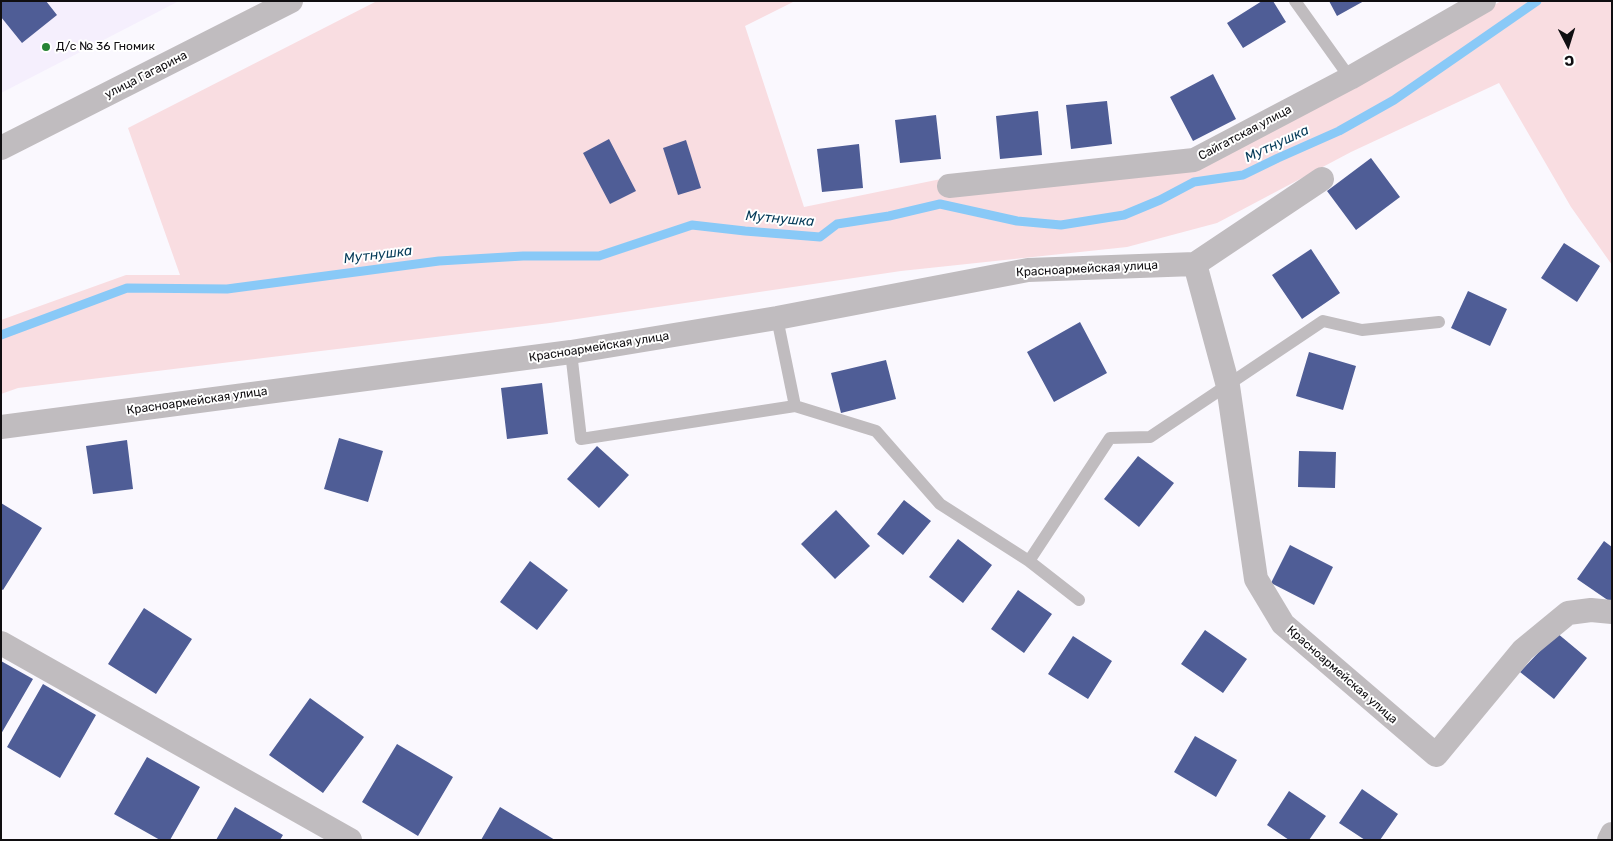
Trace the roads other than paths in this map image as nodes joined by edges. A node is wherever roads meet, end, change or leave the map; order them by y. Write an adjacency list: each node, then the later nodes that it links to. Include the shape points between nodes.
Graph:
1 (291, 1): 5 (street, улица Гагарина)
2 (1295, 1): 4 (lane)
3 (1484, 1): 4 (street, Сайгатская улица)
4 (1350, 78): 7 (street, Сайгатская улица, via 1194,160)
5 (1, 148)
6 (1322, 180): 8 (street)
7 (949, 186)
8 (1195, 264): 9 (street, Красноармейская улица, via 1028,270); 12 (street, Красноармейская улица)
9 (777, 318): 11 (street, Красноармейская улица); 13 (lane)
10 (1439, 322): 12 (lane, via 1362,330 1323,322)
11 (571, 352): 13 (lane, via 581,439); 14 (street, Красноармейская улица)
12 (1228, 386): 15 (lane, via 1150,437 1110,438); 17 (street, Красноармейская улица, via 1256,579 1283,624 1436,755 1523,650 1568,613)
13 (795, 406): 15 (lane, via 876,431 940,504)
14 (1, 427)
15 (1029, 561): 16 (lane)
16 (1079, 600)
17 (1612, 612)
18 (1, 643): 20 (street)
19 (1612, 834): 21 (street)
20 (350, 840)
21 (1609, 840)

